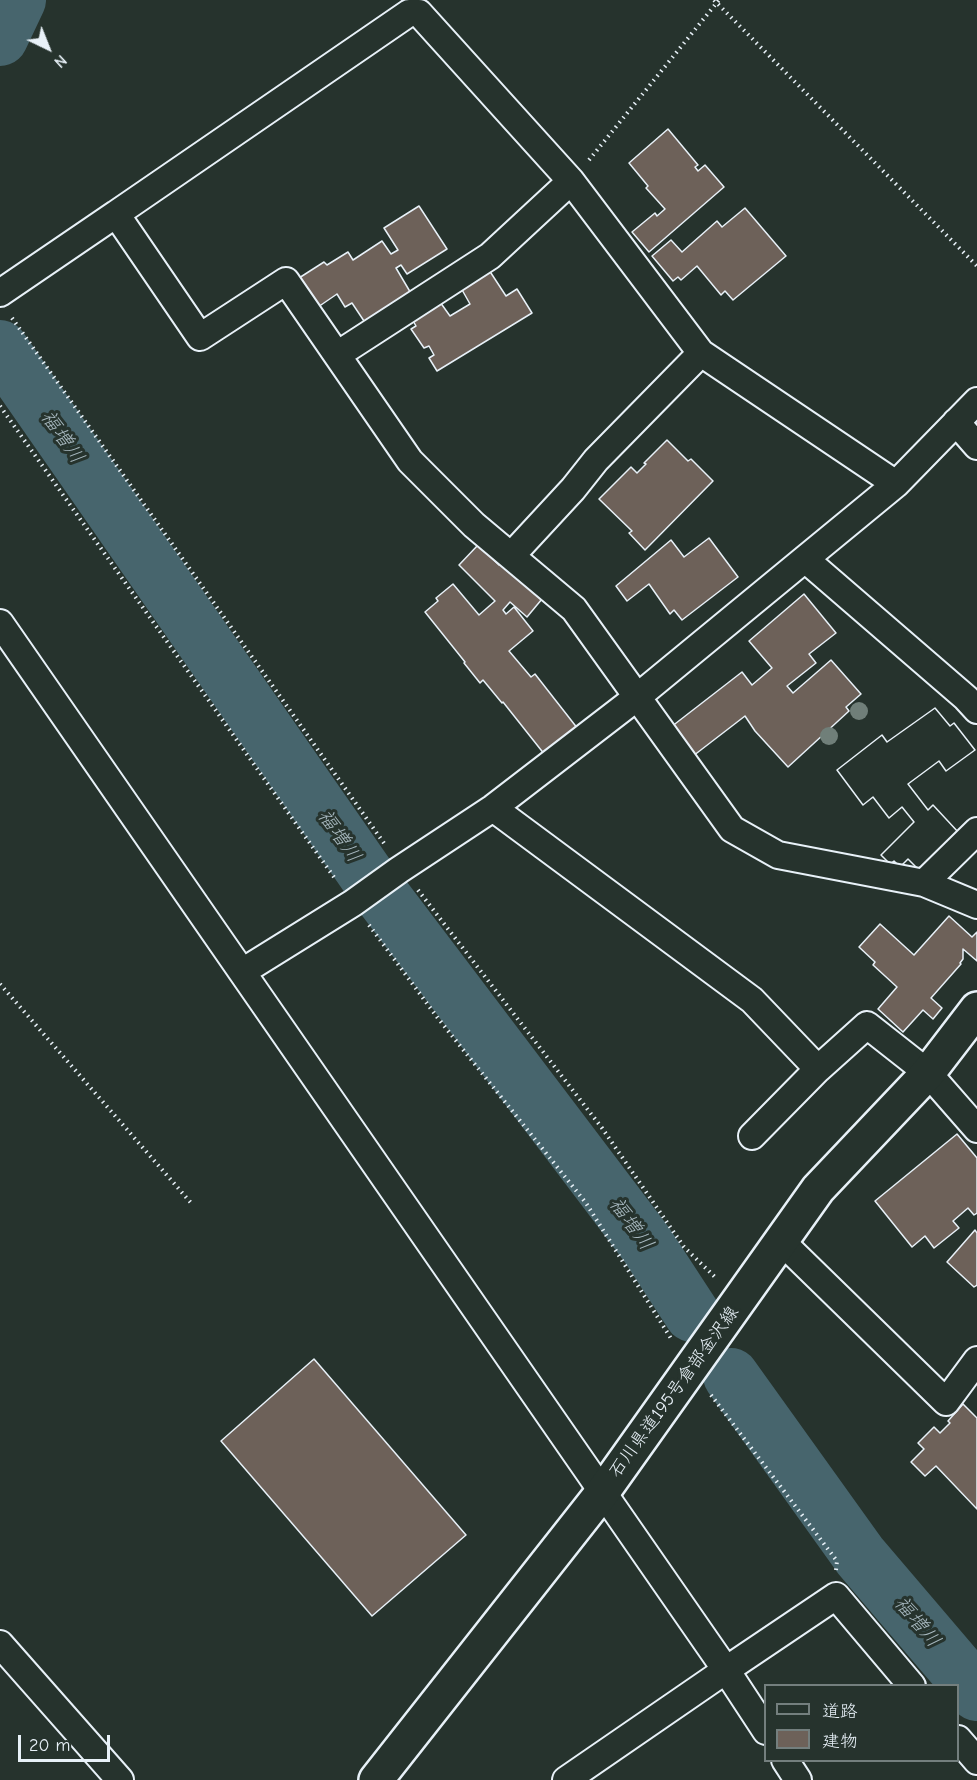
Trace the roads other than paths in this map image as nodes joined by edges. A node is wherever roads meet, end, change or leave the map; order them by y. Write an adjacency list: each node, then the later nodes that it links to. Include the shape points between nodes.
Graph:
1 (572, 181): 2 (street, via 418,12 409,13); 4 (street); 5 (street, via 490,256)
2 (116, 214): 3 (street); 5 (street, via 200,337 286,281)
3 (3, 302)
4 (701, 352): 9 (street); 10 (street, via 596,460)
5 (338, 355): 10 (street, via 410,461)
6 (977, 401): 7 (street)
7 (956, 422): 8 (street); 9 (street)
8 (977, 446)
9 (896, 484): 11 (street)
10 (511, 556): 13 (street, via 574,609)
11 (805, 559): 13 (street); 14 (street)
12 (0, 623): 19 (street)
13 (636, 698): 15 (street); 17 (street, via 732,829 778,855)
14 (977, 710)
15 (493, 808): 19 (street, via 355,902); 21 (street, via 752,1000)
16 (977, 831): 17 (street)
17 (924, 883): 18 (street)
18 (977, 905)
19 (242, 972): 27 (street)
20 (977, 1009): 22 (main road, 石川県道195号倉部金沢線)
21 (818, 1069): 22 (street, via 867,1025); 24 (street)
22 (928, 1073): 23 (street); 25 (main road, 石川県道195号倉部金沢線, via 818,1189)
23 (977, 1129)
24 (752, 1136)
25 (781, 1241): 26 (street, via 946,1402); 27 (main road, 石川県道195号倉部金沢線)
26 (977, 1360)
27 (602, 1493): 29 (street); 36 (main road, 石川県道195号倉部金沢線)
28 (0, 1644): 35 (street)
29 (726, 1671): 30 (street, via 836,1596); 31 (street); 37 (street)
30 (910, 1684)
31 (764, 1729)
32 (959, 1741): 33 (street)
33 (977, 1761)
34 (786, 1762): 38 (street)
35 (120, 1780)
36 (376, 1780)
37 (566, 1780)
38 (798, 1780)

